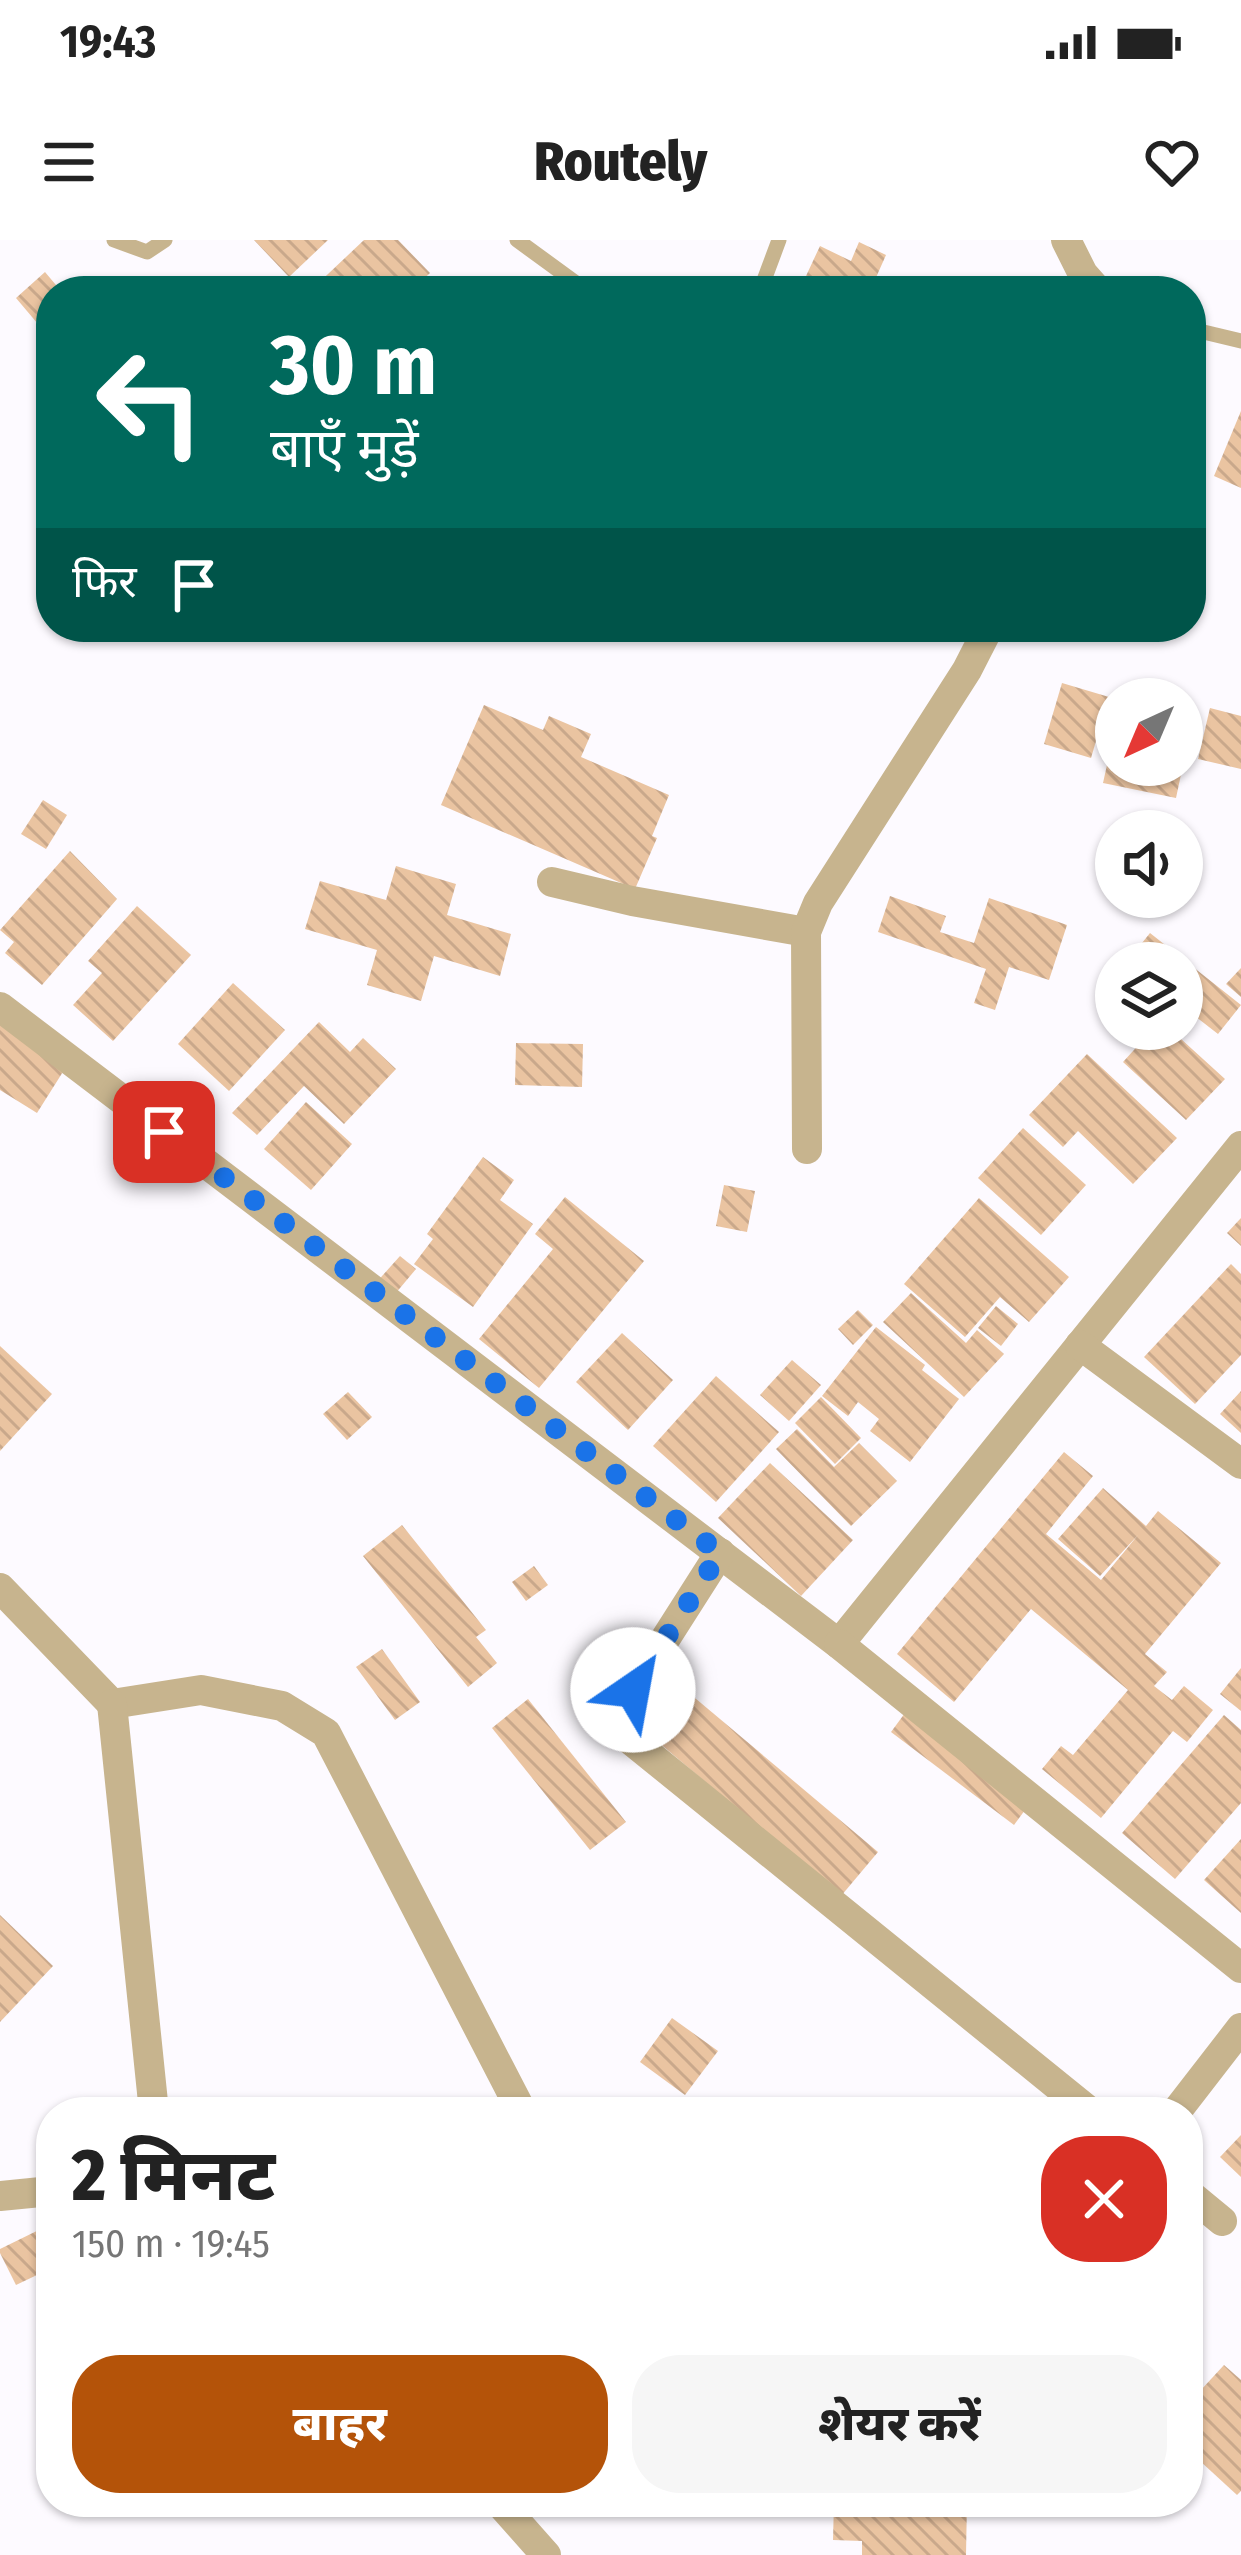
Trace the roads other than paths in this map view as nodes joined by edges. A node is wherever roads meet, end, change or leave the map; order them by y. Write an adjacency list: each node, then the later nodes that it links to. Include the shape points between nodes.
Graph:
1 (114, 240): 2 (lane, via 147,252)
2 (165, 240)
3 (517, 240): 6 (lane)
4 (778, 240): 7 (lane)
5 (1066, 240): 8 (street)
6 (566, 276)
7 (765, 276)
8 (1085, 276)
9 (1206, 333): 10 (lane)
10 (1241, 341)
11 (981, 642): 13 (street)
12 (552, 881): 13 (street)
13 (806, 932): 16 (street)
14 (0, 1007): 19 (street)
15 (1241, 1146): 17 (street)
16 (807, 1149)
17 (1080, 1346): 18 (street); 21 (street)
18 (1241, 1464)
19 (720, 1553): 21 (street); 27 (street, via 611,1724)
20 (0, 1588): 22 (street)
21 (839, 1644): 23 (street)
22 (112, 1704): 25 (street); 26 (street, via 201,1690 282,1706 326,1733)
23 (1241, 1968)
24 (1241, 2028): 28 (street)
25 (152, 2097)
26 (514, 2097)
27 (1071, 2097)
28 (1188, 2097)
29 (36, 2192): 30 (street)
30 (0, 2196)
31 (1203, 2205): 32 (street)
32 (1222, 2221)
33 (512, 2517): 34 (street)
34 (546, 2555)

